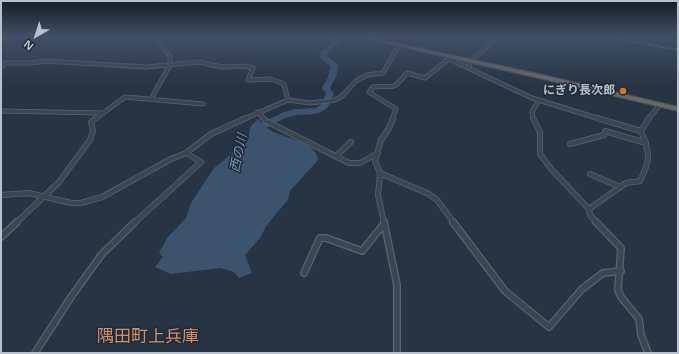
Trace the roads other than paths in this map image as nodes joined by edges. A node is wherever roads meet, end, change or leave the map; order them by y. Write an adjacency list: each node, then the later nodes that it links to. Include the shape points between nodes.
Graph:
1 (167, 53): 7 (street)
2 (395, 53): 11 (street, via 383,73 367,75 356,81 341,97 310,103)
3 (430, 53): 5 (highway)
4 (481, 53): 6 (street)
5 (448, 57): 6 (highway); 9 (street); 24 (street, via 448,60 425,78 407,73 397,86 373,87 369,92 396,109 381,140)
6 (472, 61): 9 (street); 14 (highway)
7 (170, 65): 8 (street, via 132,67 46,61 5,63); 10 (street); 11 (street, via 199,62 222,67 251,67 254,71 248,80 271,79 284,84)
8 (1, 67)
9 (469, 67): 12 (street)
10 (151, 99): 13 (street); 18 (street, via 125,97)
11 (288, 100): 17 (street)
12 (539, 100): 19 (street); 31 (street, via 532,112 540,132 540,154)
13 (203, 104)
14 (660, 105): 15 (highway); 19 (street, via 645,122)
15 (678, 109)
16 (1, 111): 18 (street)
17 (258, 112): 23 (street, via 211,134); 25 (street, via 266,121)
18 (101, 113): 30 (street, via 91,122 93,131 90,140 59,182)
19 (641, 131): 21 (street)
20 (350, 142): 25 (street)
21 (646, 143): 22 (street, via 605,131 604,135); 28 (street, via 649,153 648,165 640,181 626,183)
22 (570, 144)
23 (186, 153): 30 (street, via 102,197 81,203); 36 (street, via 201,162 102,254)
24 (378, 153): 25 (street, via 360,163 349,163); 26 (street, via 375,161)
25 (336, 156)
26 (380, 173): 32 (street, via 378,195); 34 (street, via 417,188 437,200 505,291 549,327 582,289 603,273)
27 (590, 174): 28 (street)
28 (620, 188): 31 (street)
29 (1, 195): 30 (street, via 29,193)
30 (44, 197): 33 (street)
31 (589, 209): 34 (street, via 590,214 621,248)
32 (384, 224): 35 (street, via 362,252 320,238); 37 (street, via 397,285)
33 (1, 236)
34 (621, 271): 38 (street, via 618,290 639,319 641,335)
35 (304, 273)
36 (35, 353)
37 (396, 353)
38 (648, 353)

